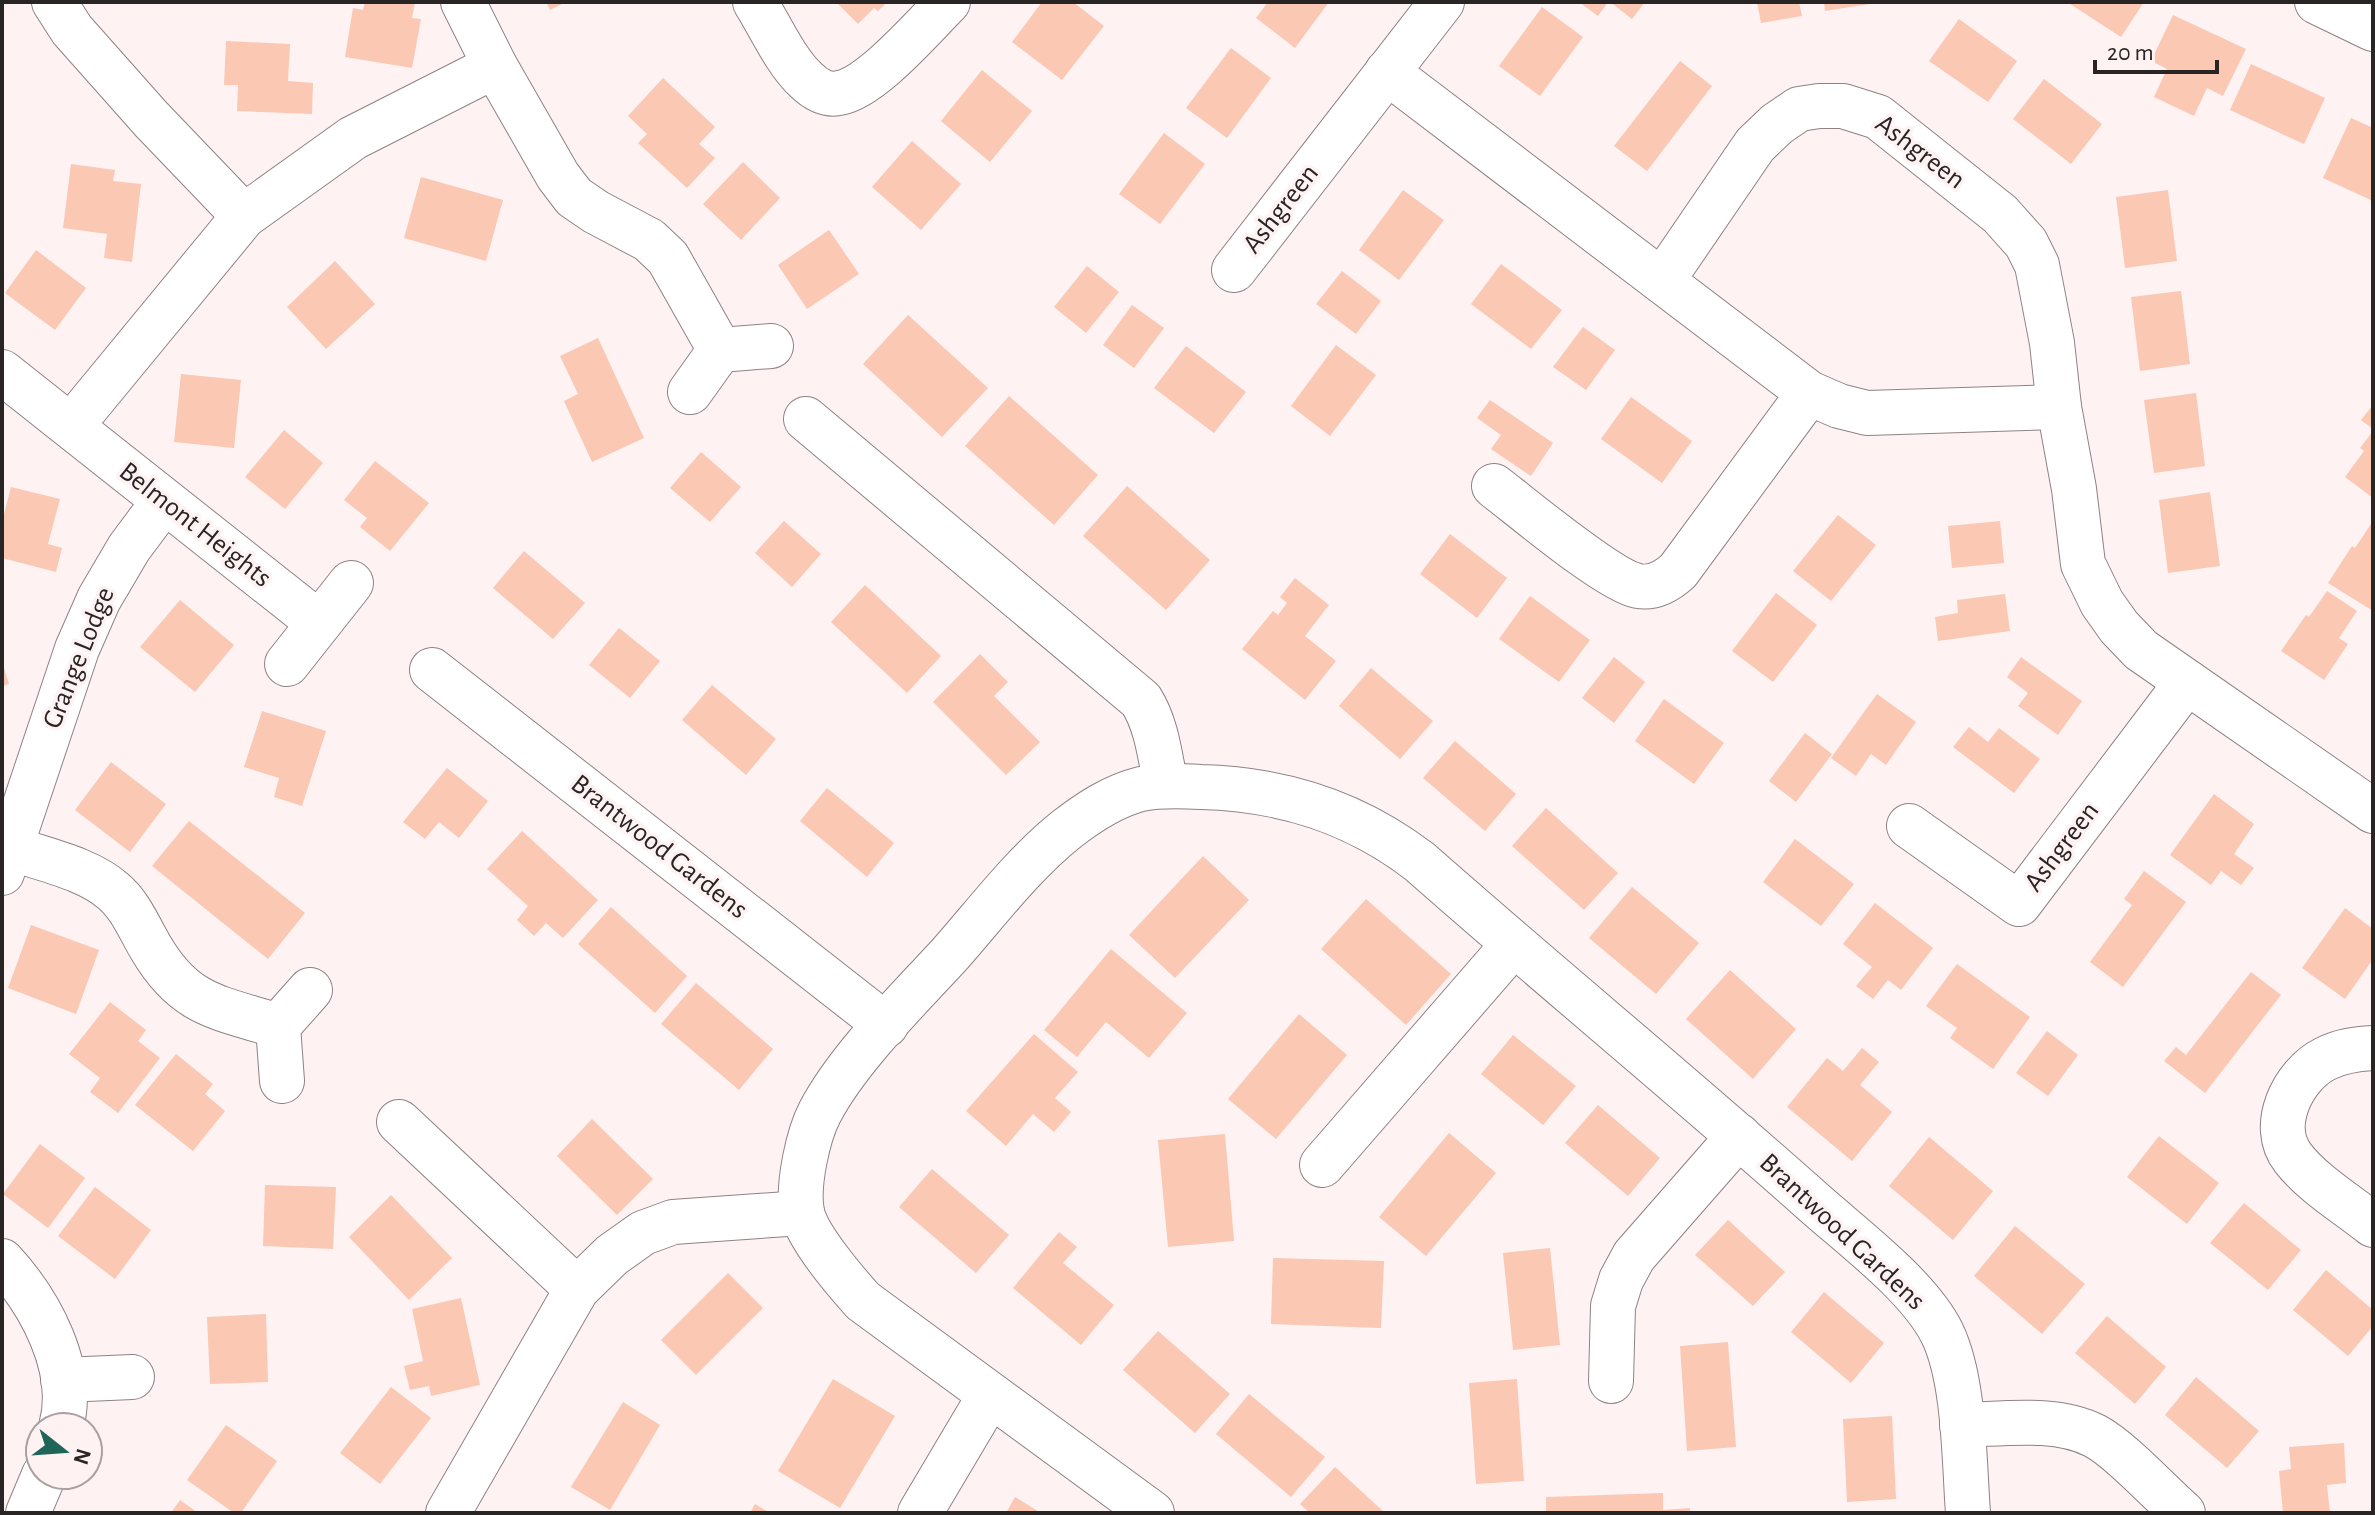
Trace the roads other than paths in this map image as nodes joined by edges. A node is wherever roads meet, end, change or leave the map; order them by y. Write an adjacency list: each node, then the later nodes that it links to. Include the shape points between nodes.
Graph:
1 (54, 2): 10 (street, via 72,30)
2 (463, 2): 8 (street)
3 (755, 2): 4 (street, via 805,79 836,94 876,73)
4 (948, 2)
5 (1442, 2): 9 (street, Ashgreen)
6 (2317, 2): 7 (street)
7 (2373, 29)
8 (495, 66): 10 (street, via 353,138); 14 (street, via 574,197 649,240 668,258)
9 (1387, 72): 11 (street, Ashgreen); 12 (street)
10 (244, 216): 20 (street)
11 (1234, 270)
12 (1662, 281): 17 (street); 18 (street, Ashgreen, via 1755,145 1777,124 1799,109 1843,106 1862,111 1878,117 2000,214 2026,243 2037,265)
13 (771, 346): 14 (street)
14 (720, 350): 16 (street)
15 (2, 372): 20 (street, Belmont Heights)
16 (690, 392)
17 (1809, 393): 18 (street, via 1867,413); 21 (street, via 1678,571 1654,585 1639,586 1612,575)
18 (2059, 407): 27 (street, Ashgreen, via 2083,564 2119,627 2141,650)
19 (806, 419): 29 (street, via 1141,700 1149,712)
20 (71, 426): 22 (street, Belmont Heights)
21 (1494, 486)
22 (164, 501): 24 (street, Belmont Heights); 28 (street, Grange Lodge, via 99,599)
23 (351, 583): 24 (street)
24 (319, 623): 25 (street)
25 (287, 664)
26 (432, 670): 35 (street, Brantwood Gardens)
27 (2187, 682): 30 (street, Ashgreen); 31 (street, Ashgreen, via 2019,904)
28 (17, 776): 32 (street, Grange Lodge)
29 (1166, 786): 33 (street, Brantwood Gardens, via 1260,792 1338,813 1401,848); 35 (street, Brantwood Gardens, via 1118,796 1064,831)
30 (2371, 806)
31 (1909, 826)
32 (6, 860): 36 (street, Grange Lodge, via 92,877 127,906 165,972 189,995)
33 (1513, 945): 40 (street, Brantwood Gardens); 41 (street)
34 (310, 990): 36 (street)
35 (886, 1025): 42 (street, Brantwood Gardens, via 819,1113 803,1175)
36 (278, 1026): 38 (street)
37 (2373, 1048): 43 (street, via 2338,1053 2302,1076 2282,1128 2291,1155 2305,1172)
38 (282, 1081)
39 (399, 1122): 45 (street)
40 (1739, 1136): 48 (street, Brantwood Gardens, via 1634,1256 1621,1280 1613,1306); 51 (street, Brantwood Gardens, via 1928,1311 1949,1349)
41 (1322, 1165)
42 (802, 1213): 45 (street, via 673,1222 643,1233); 49 (street, via 820,1247 863,1301)
43 (2373, 1225)
44 (2, 1261): 47 (street, via 28,1292 53,1336)
45 (577, 1289): 55 (street)
46 (132, 1377): 47 (street)
47 (63, 1380): 50 (street)
48 (1611, 1381)
49 (990, 1395): 56 (street); 57 (street)
50 (63, 1411)
51 (1962, 1425): 53 (street, via 2030,1423 2082,1431 2106,1443); 58 (street, Brantwood Gardens)
52 (37, 1491): 54 (street)
53 (2181, 1512)
54 (28, 1513)
55 (448, 1513)
56 (920, 1513)
57 (1152, 1513)
58 (1968, 1513)

